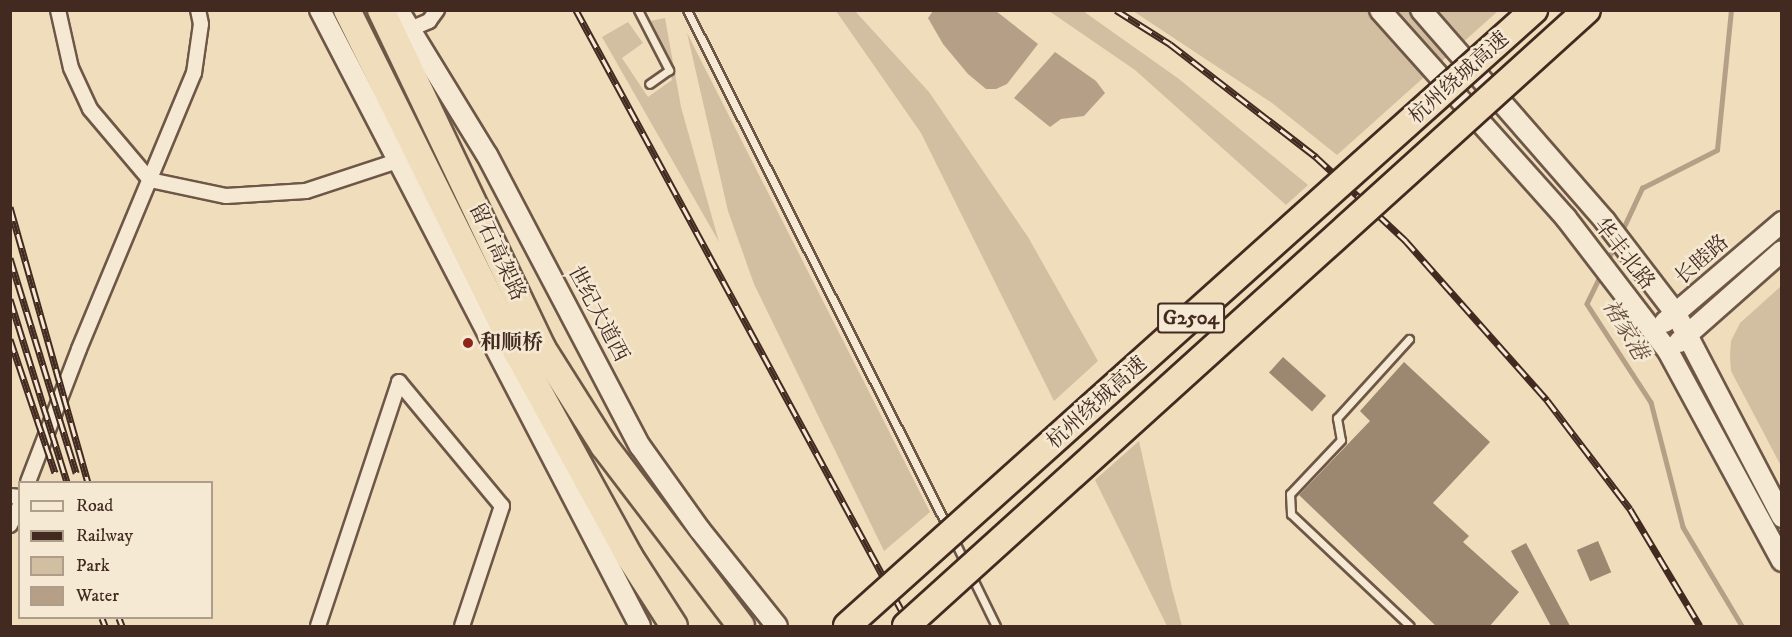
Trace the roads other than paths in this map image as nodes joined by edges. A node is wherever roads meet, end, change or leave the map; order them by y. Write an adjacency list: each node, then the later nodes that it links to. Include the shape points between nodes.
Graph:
1 (58, 10): 16 (street, via 71,68 90,109)
2 (198, 10): 16 (street, via 201,24 194,73)
3 (320, 10): 15 (main road)
4 (347, 10): 33 (highway, 留石高架路, via 517,352 629,556)
5 (381, 10): 24 (highway, 留石高架路, via 542,348)
6 (437, 10): 13 (street, via 429,21)
7 (687, 10): 38 (lane)
8 (1380, 10): 20 (main road, 华丰北路, via 1501,141)
9 (1421, 10): 19 (main road, 华丰北路, via 1605,222)
10 (1534, 10): 36 (highway, 杭州绕城高速 / G2504, bridge)
11 (1587, 10): 37 (highway, 杭州绕城高速 / G2504, bridge)
12 (640, 11): 14 (lane, via 669,70)
13 (403, 20): 24 (highway); 35 (main road, 世纪大道西, via 487,155 640,446)
14 (650, 84)
15 (397, 160): 16 (street, via 306,191 226,196); 32 (main road)
16 (150, 180): 25 (street)
17 (1782, 222): 19 (main road, 长睦路)
18 (1782, 251): 21 (main road)
19 (1676, 314): 20 (main road, 长睦路); 21 (main road, 华丰北路)
20 (1653, 332): 23 (main road, 华丰北路)
21 (1688, 335): 23 (main road); 27 (main road, 华丰北路)
22 (1409, 339): 39 (lane, via 1337,417 1341,440 1290,494 1291,514)
23 (1668, 351): 29 (main road, 华丰北路)
24 (604, 446): 34 (highway, 留石高架路)
25 (29, 481)
26 (18, 509): 28 (street)
27 (1782, 517)
28 (10, 525)
29 (1782, 561)
30 (318, 627): 31 (street, via 399,382 502,506)
31 (462, 627)
32 (640, 627)
33 (674, 627)
34 (741, 627)
35 (777, 627)
36 (847, 627)
37 (906, 627)
38 (996, 627)
39 (1410, 627)

